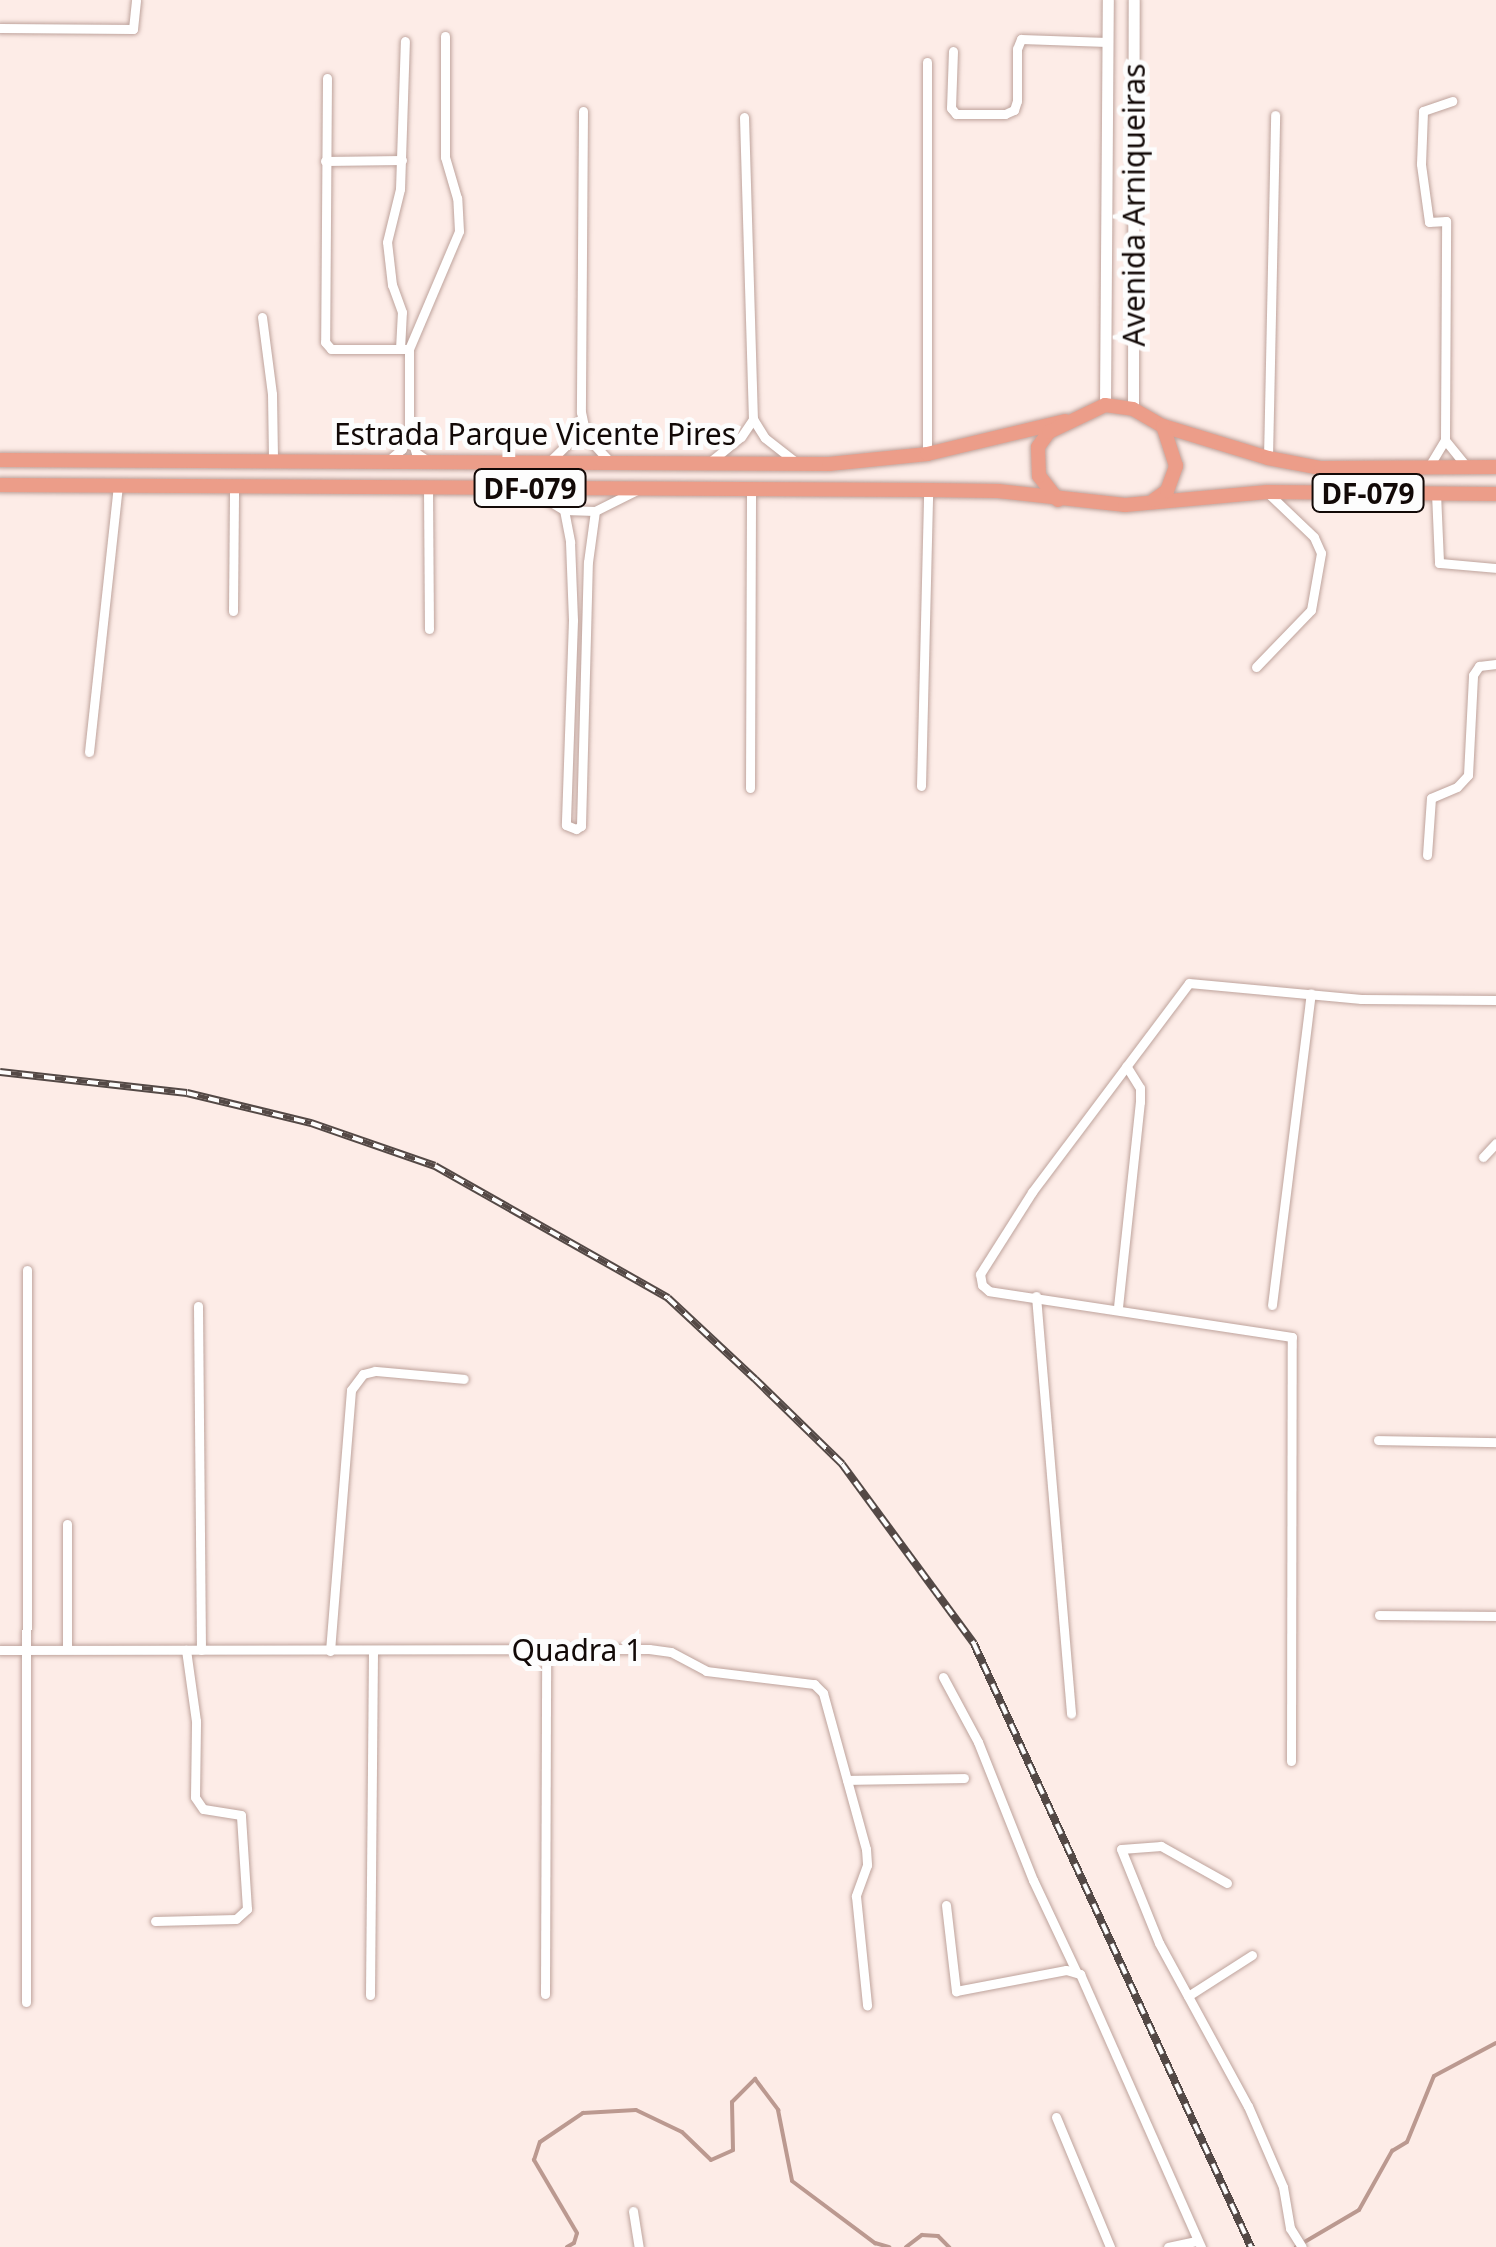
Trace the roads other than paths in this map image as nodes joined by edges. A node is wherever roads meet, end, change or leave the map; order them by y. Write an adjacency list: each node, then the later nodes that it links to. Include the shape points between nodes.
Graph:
1 (136, 0): 4 (street, via 133,29)
2 (1108, 0): 7 (street, Avenida Arniqueiras)
3 (1134, 0): 20 (street, Avenida Arniqueiras)
4 (0, 28)
5 (445, 36): 18 (street, via 445,157 459,232)
6 (404, 41): 15 (street)
7 (1107, 42): 8 (street, via 1022,40 1016,49 1017,101 1005,114 956,114); 19 (street, Avenida Arniqueiras)
8 (953, 51)
9 (926, 62): 27 (street)
10 (326, 78): 16 (street)
11 (1452, 102): 26 (street, via 1423,111 1421,164 1429,222 1446,222)
12 (582, 111): 21 (street)
13 (1274, 114): 28 (street)
14 (744, 117): 22 (street)
15 (402, 160): 16 (street); 18 (street, via 386,242)
16 (325, 161): 18 (street, via 325,342 331,348)
17 (262, 317): 33 (street)
18 (405, 349): 25 (street)
19 (1104, 405): 20 (main road, DF-079); 23 (main road, DF-079)
20 (1133, 409): 24 (main road, DF-079)
21 (582, 412): 34 (street, via 572,440); 35 (street, via 586,436)
22 (753, 419): 36 (street, via 741,438); 38 (street, via 765,438)
23 (1065, 422): 27 (main road, Estrada Parque Vicente Pires / DF-079); 54 (main road, DF-079, via 1048,432 1036,461 1039,476)
24 (1163, 426): 28 (main road, DF-079); 55 (main road, via 1176,466 1167,491)
25 (409, 432): 29 (street, via 416,453); 37 (street)
26 (1445, 440): 39 (street); 41 (street)
27 (927, 454): 38 (main road, Estrada Parque Vicente Pires / DF-079)
28 (1268, 458): 41 (main road, DF-079, via 1322,468)
29 (426, 459): 34 (main road, Estrada Parque Vicente Pires / DF-079); 37 (main road, Estrada Parque Vicente Pires / DF-079)
30 (0, 460): 31 (main road, Estrada Parque Vicente Pires / DF-079)
31 (217, 460): 32 (main road, Estrada Parque Vicente Pires / DF-079); 44 (main road)
32 (248, 460): 33 (main road, Estrada Parque Vicente Pires / DF-079); 45 (main road)
33 (273, 460): 37 (main road, Estrada Parque Vicente Pires / DF-079)
34 (551, 460): 35 (main road, Estrada Parque Vicente Pires / DF-079)
35 (609, 460): 36 (main road, Estrada Parque Vicente Pires / DF-079)
36 (710, 461): 38 (main road, Estrada Parque Vicente Pires / DF-079)
37 (388, 462)
38 (797, 462)
39 (1466, 466): 40 (main road, DF-079); 41 (main road, DF-079)
40 (1496, 467)
41 (1428, 468)
42 (0, 485): 43 (main road, Estrada Parque Vicente Pires / DF-079)
43 (118, 485): 44 (main road, Estrada Parque Vicente Pires / DF-079); 69 (street)
44 (218, 485): 45 (main road, Estrada Parque Vicente Pires / DF-079)
45 (242, 486): 46 (main road, Estrada Parque Vicente Pires / DF-079); 61 (street)
46 (428, 488): 47 (main road, Estrada Parque Vicente Pires / DF-079); 64 (street)
47 (527, 488): 48 (main road, Estrada Parque Vicente Pires / DF-079); 56 (street)
48 (641, 488): 49 (main road, Estrada Parque Vicente Pires / DF-079); 57 (street)
49 (751, 488): 50 (main road, Estrada Parque Vicente Pires / DF-079); 71 (street)
50 (928, 490): 54 (main road, Estrada Parque Vicente Pires / DF-079); 70 (street)
51 (1267, 492): 52 (main road, DF-079); 55 (main road, DF-079); 66 (street, via 1314,537 1321,553 1311,610)
52 (1436, 494): 53 (main road, DF-079); 60 (street, via 1439,563)
53 (1496, 494)
54 (1059, 500): 55 (main road, DF-079)
55 (1149, 504)
56 (564, 510): 57 (street); 59 (street)
57 (595, 511): 58 (street)
58 (588, 562): 59 (street); 63 (street)
59 (571, 563): 62 (street)
60 (1496, 568)
61 (233, 611)
62 (573, 620): 63 (street); 67 (street)
63 (586, 620): 68 (street)
64 (428, 629)
65 (1496, 664): 72 (street, via 1480,666 1473,676 1468,775 1431,798)
66 (1256, 667)
67 (572, 707): 68 (street); 68 (street, via 566,825 576,829)
68 (585, 707)
69 (89, 752)
70 (922, 786)
71 (750, 788)
72 (1426, 856)
73 (1311, 992): 74 (street); 75 (street, via 1189,983); 80 (street)
74 (1496, 1000)
75 (1126, 1066): 79 (street, via 980,1274 990,1291); 82 (street, via 1140,1088 1140,1102)
76 (1496, 1142): 77 (street)
77 (1483, 1157)
78 (27, 1270): 91 (street)
79 (1036, 1296): 82 (street); 98 (street)
80 (1272, 1305)
81 (198, 1306): 93 (street)
82 (1118, 1308): 99 (street, via 1294,1339)
83 (464, 1379): 95 (street, via 375,1371 363,1374 351,1390)
84 (1378, 1440): 85 (street)
85 (1496, 1442)
86 (67, 1524): 89 (street)
87 (1380, 1615): 88 (street)
88 (1496, 1616)
89 (68, 1649): 91 (street, Quadra 1); 92 (street, Quadra 1)
90 (0, 1650): 91 (street, Quadra 1)
91 (25, 1650): 110 (street)
92 (186, 1650): 93 (street, Quadra 1); 104 (street, via 196,1721 195,1797 204,1809 241,1816 246,1909 236,1919)
93 (201, 1650): 95 (street, Quadra 1)
94 (546, 1650): 96 (street, Quadra 1); 101 (street, Quadra 1, via 662,1650 706,1671 814,1684 823,1693); 107 (street)
95 (330, 1651): 96 (street, Quadra 1)
96 (374, 1651): 108 (street)
97 (944, 1677): 106 (street)
98 (1072, 1714)
99 (1291, 1762)
100 (964, 1778): 101 (street)
101 (848, 1780): 111 (street, Quadra 1, via 867,1858 856,1896)
102 (1226, 1882): 109 (street, via 1161,1846 1121,1849)
103 (946, 1905): 106 (street, via 956,1991)
104 (154, 1921)
105 (1252, 1955): 109 (street)
106 (1076, 1971): 114 (street)
107 (545, 1994)
108 (370, 1995)
109 (1188, 1996): 118 (street, via 1262,2139)
110 (26, 2002)
111 (868, 2005)
112 (1056, 2117): 116 (street)
113 (633, 2211): 115 (street)
114 (1199, 2244): 117 (street)
115 (638, 2247)
116 (1110, 2247)
117 (1168, 2247)
118 (1302, 2247)

